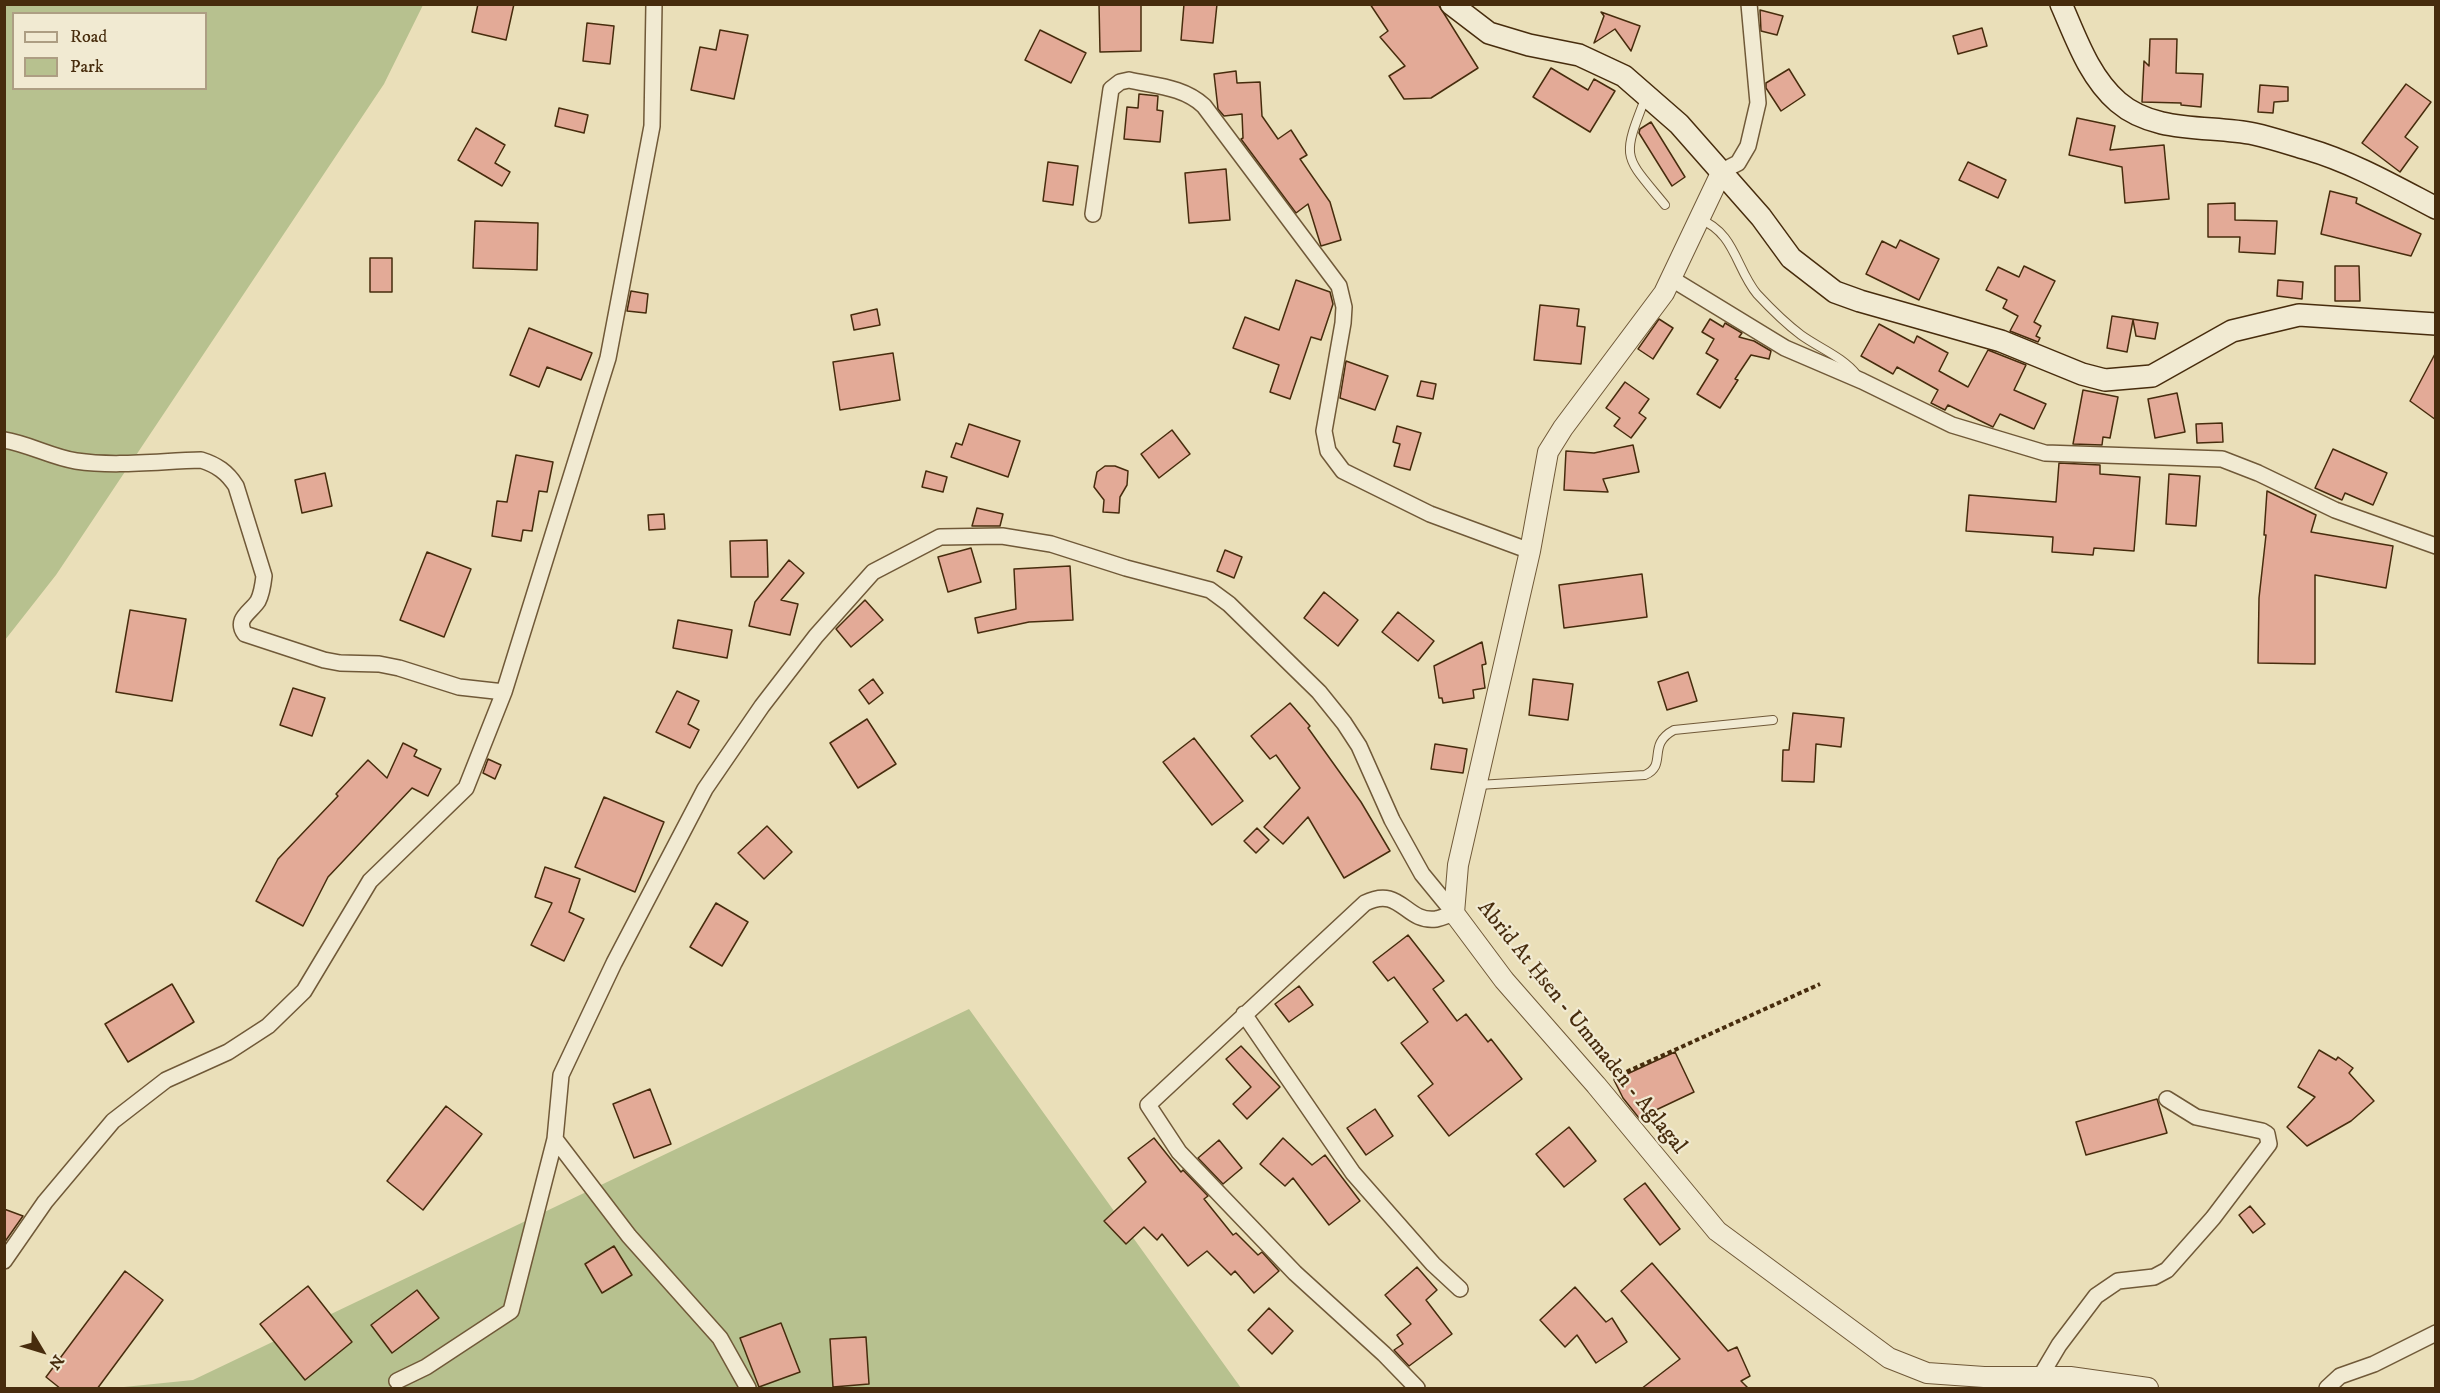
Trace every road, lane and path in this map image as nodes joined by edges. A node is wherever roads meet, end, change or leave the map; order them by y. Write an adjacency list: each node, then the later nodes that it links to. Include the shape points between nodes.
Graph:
1 (654, 4): 17 (street, via 652,126 608,358)
2 (1451, 4): 5 (main road, via 1489,33 1597,62 1624,75)
3 (1749, 4): 6 (street, via 1758,104 1748,146 1738,164)
4 (2061, 4): 8 (main road, via 2089,67 2130,110 2160,123 2254,134 2311,150 2364,171)
5 (1647, 94): 6 (main road); 7 (lane, via 1630,135 1629,154 1632,164)
6 (1722, 171): 10 (street, Abrid At Ḥsen - Ummaden - Aglagal); 12 (main road, via 1791,258 1835,292 2001,340 2105,380 2152,376 2232,331 2299,315)
7 (1665, 206)
8 (2436, 208)
9 (1093, 214): 16 (street, via 1111,89 1129,80 1194,97 1339,286 1343,323 1324,430 1328,451 1343,471 1430,514)
10 (1700, 219): 11 (street, Abrid At Ḥsen - Ummaden - Aglagal); 13 (lane, via 1731,245 1747,280 1776,314 1851,367)
11 (1672, 279): 13 (street, via 1785,348); 16 (street, Abrid At Ḥsen - Ummaden - Aglagal, via 1548,452)
12 (2436, 324)
13 (1862, 381): 15 (street, via 1952,425 2045,453 2222,459 2335,510)
14 (4, 440): 17 (street, via 77,461 201,460 214,465 236,486 264,576 257,602 241,622 246,634 324,660 379,664 459,687)
15 (2436, 546)
16 (1530, 551): 19 (street, Abrid At Ḥsen - Ummaden - Aglagal)
17 (504, 692): 26 (street, via 466,788 370,881 304,991 268,1026 228,1052 166,1080 113,1120 45,1202)
18 (1773, 720): 19 (lane, via 1674,730 1658,744 1657,765 1645,775)
19 (1476, 785): 20 (street, Abrid At Ḥsen - Ummaden - Aglagal, via 1458,865)
20 (1454, 913): 22 (street, via 1435,919 1418,916 1378,897 1365,903); 23 (street, Abrid At Ḥsen - Ummaden - Aglagal, via 1504,980); 25 (street, via 1422,874 1344,723 1311,684 1210,590 1051,544 1002,536 940,537 873,572 809,644 705,789 614,963 561,1075)
21 (1820, 984): 23 (path)
22 (1244, 1014): 27 (street, via 1353,1173); 32 (street, via 1148,1105 1179,1152 1295,1273)
23 (1596, 1085): 29 (street, Abrid At Ḥsen - Ummaden - Aglagal, via 1717,1231 1889,1358 1927,1373)
24 (2167, 1099): 29 (street, via 2196,1117 2262,1131 2269,1144 2213,1218 2167,1270 2154,1277 2118,1281 2096,1296 2064,1337)
25 (555, 1139): 30 (street, via 512,1311 426,1367); 31 (street, via 629,1236 720,1338)
26 (4, 1261)
27 (1460, 1289)
28 (2436, 1333): 34 (street, via 2340,1376)
29 (2040, 1377): 33 (street, Abrid At Ḥsen - Ummaden - Aglagal, via 2070,1377)
30 (397, 1381)
31 (748, 1389)
32 (1418, 1389)
33 (2148, 1389)
34 (2327, 1389)

